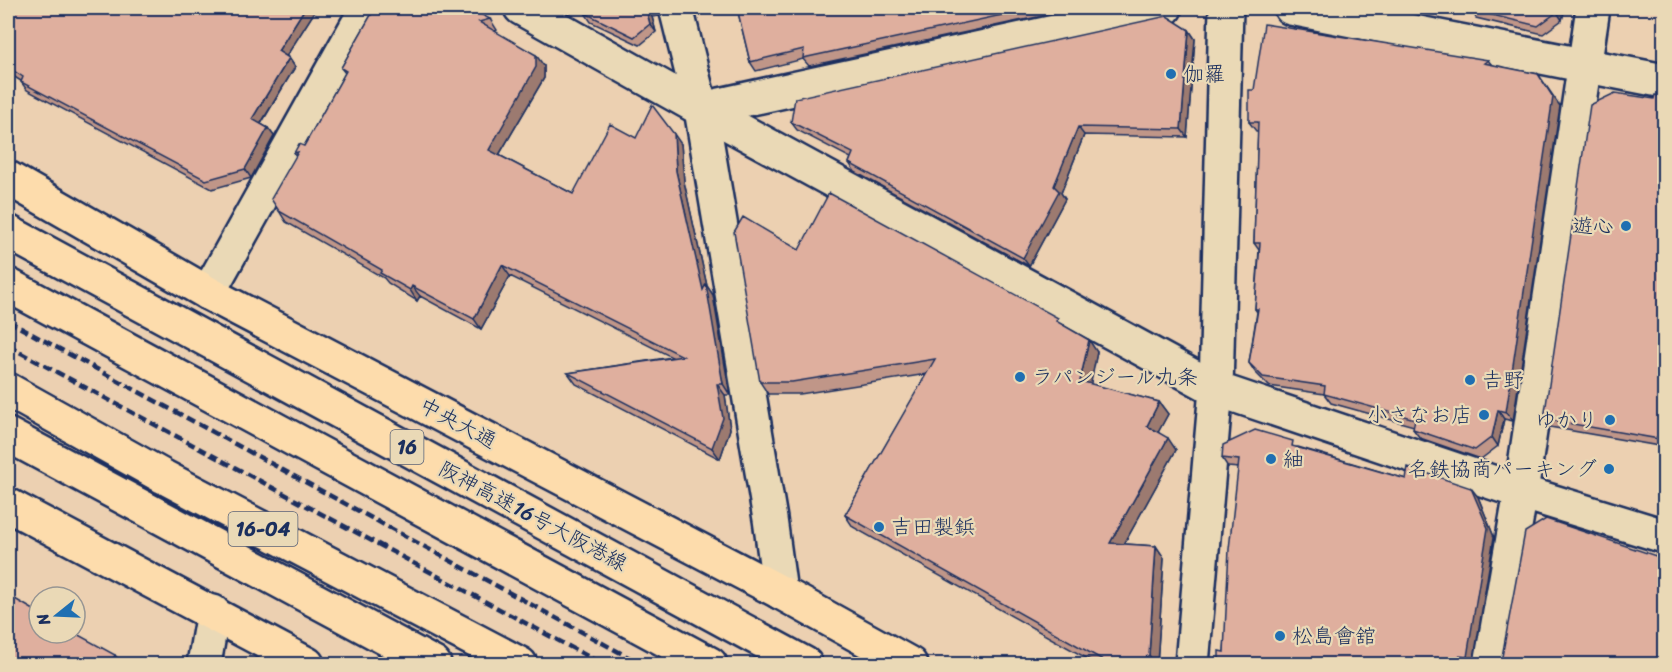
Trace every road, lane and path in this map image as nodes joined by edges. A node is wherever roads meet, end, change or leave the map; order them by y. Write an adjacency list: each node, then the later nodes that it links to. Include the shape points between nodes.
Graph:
1 (367, 8): 15 (street)
2 (521, 8): 11 (street)
3 (676, 8): 11 (street)
4 (1165, 8): 11 (street)
5 (1226, 8): 16 (street)
6 (1291, 8): 8 (street)
7 (1593, 8): 9 (street)
8 (1427, 21): 9 (street)
9 (1585, 66): 10 (street); 19 (street)
10 (1665, 81)
11 (701, 110): 16 (street); 22 (street)
12 (8, 178): 15 (main road, 中央大通)
13 (8, 232): 29 (main road, 阪神高速16号大阪港線 / 16)
14 (8, 285): 28 (main road)
15 (208, 293): 22 (main road, 中央大通)
16 (1216, 389): 19 (street); 31 (street)
17 (8, 390): 27 (main road, 16-04)
18 (8, 435): 26 (main road)
19 (1521, 492): 21 (street); 32 (street)
20 (8, 505): 23 (main road)
21 (1665, 536)
22 (780, 591): 30 (main road, 中央大通)
23 (213, 612): 24 (street); 25 (main road)
24 (204, 664)
25 (307, 664)
26 (434, 664)
27 (520, 664)
28 (710, 664)
29 (805, 664)
30 (910, 664)
31 (1192, 664)
32 (1491, 664)

